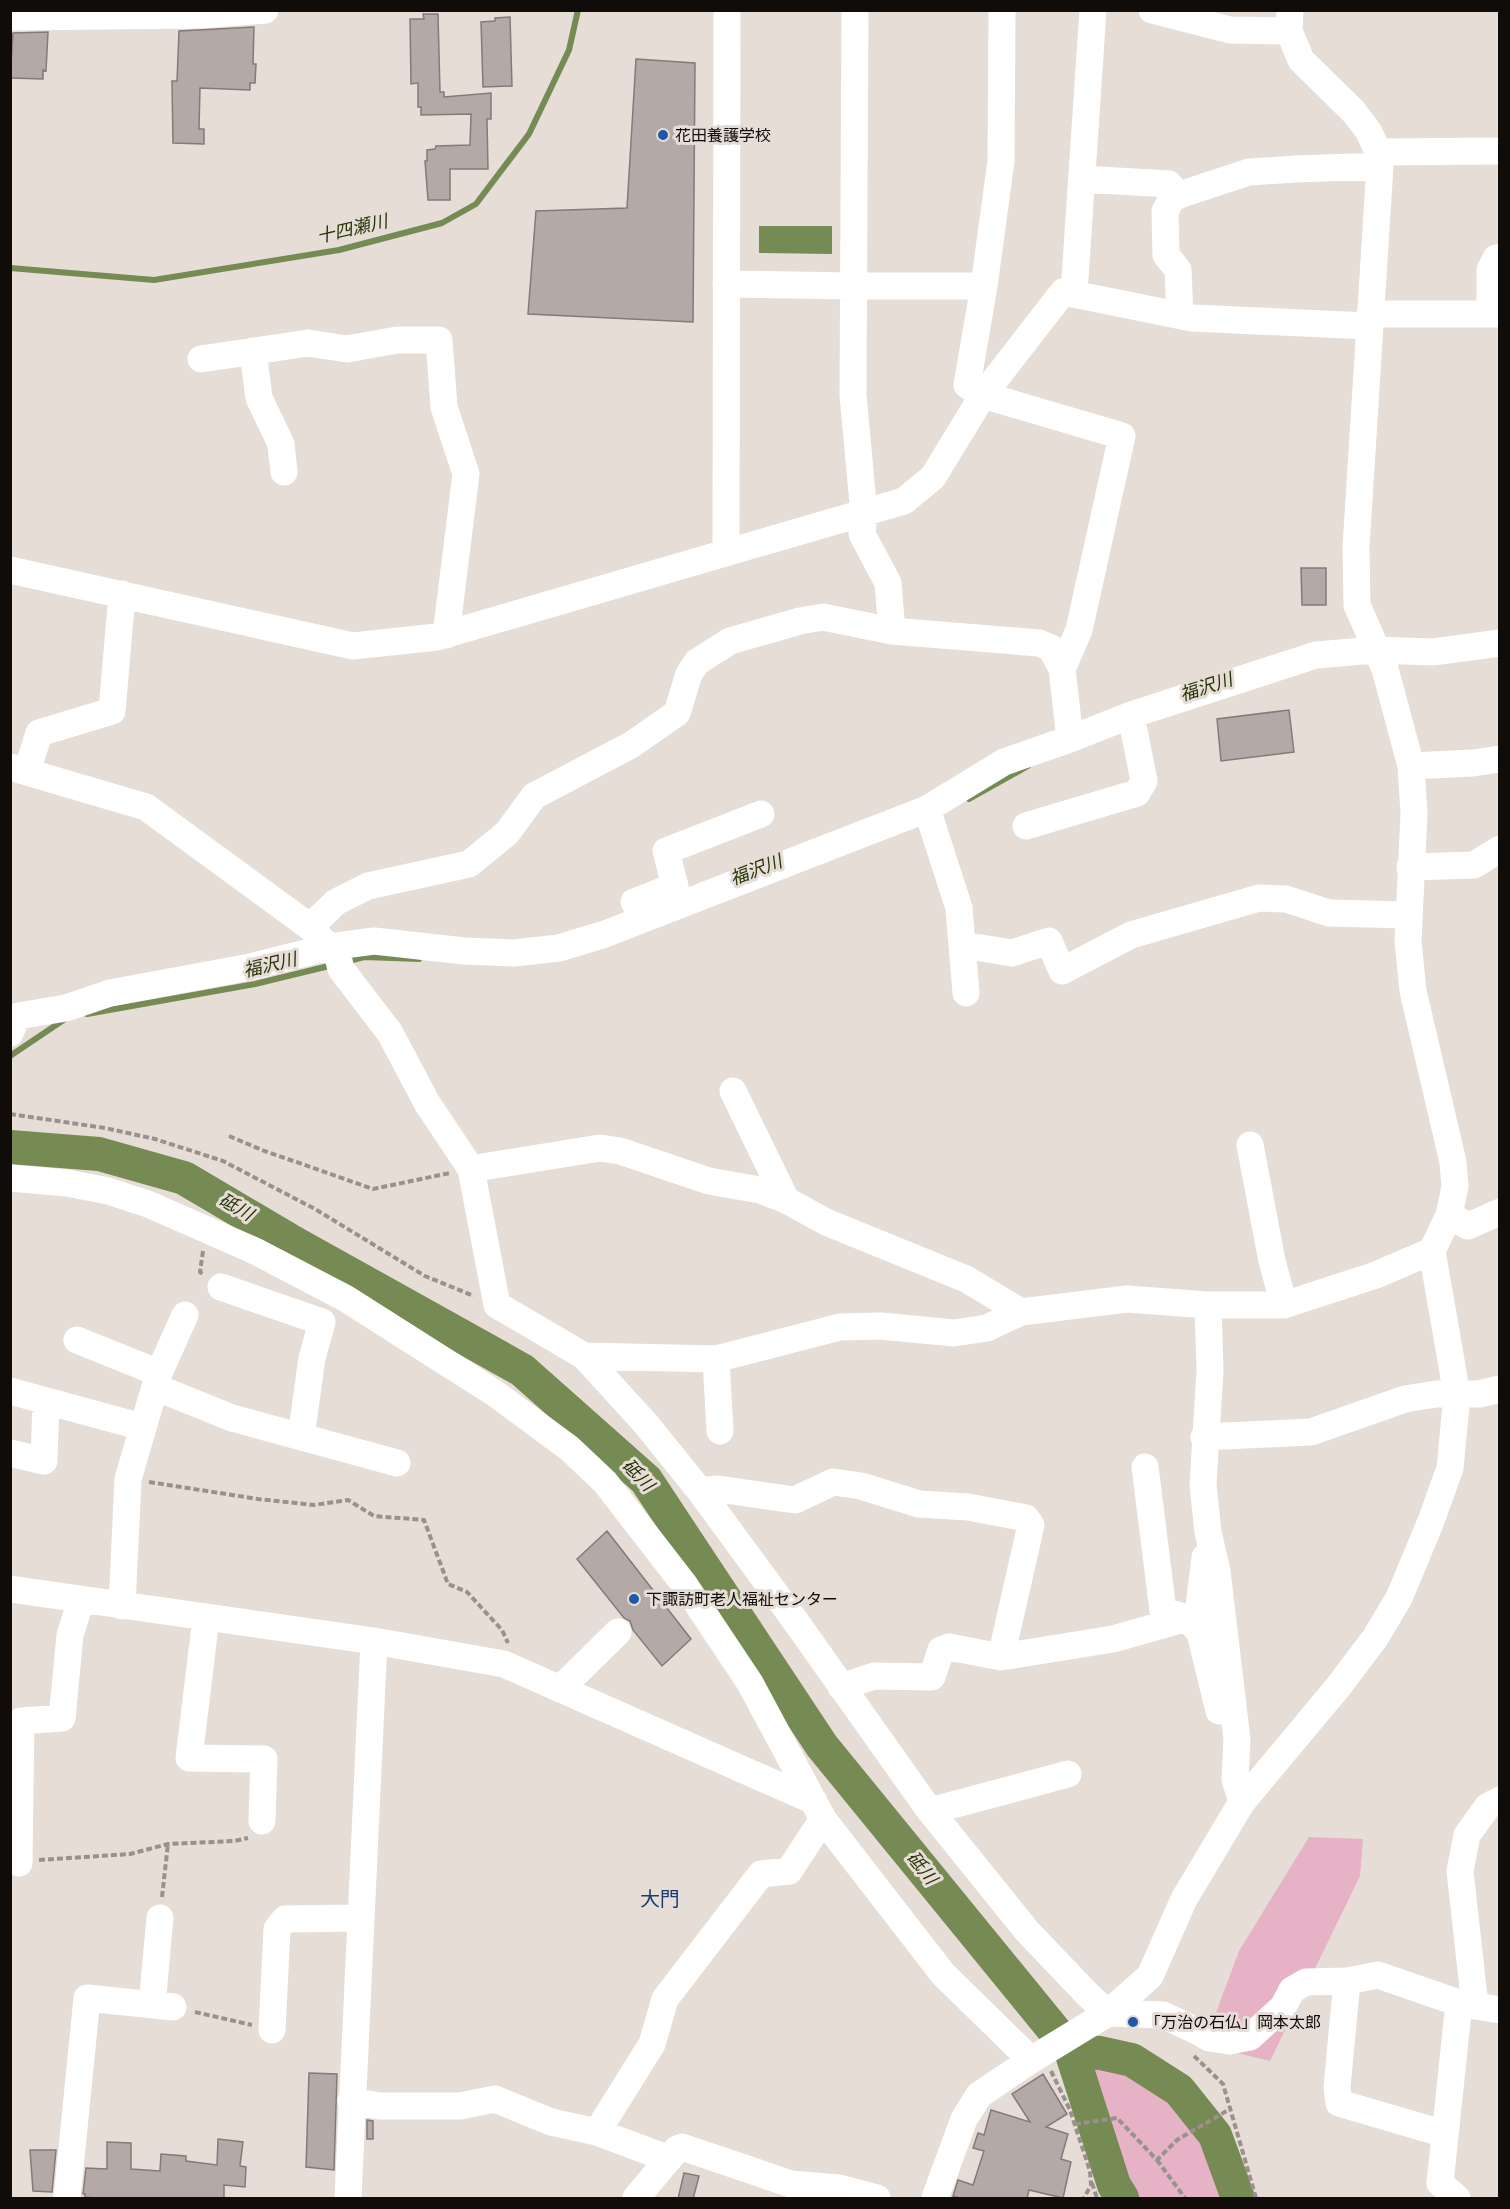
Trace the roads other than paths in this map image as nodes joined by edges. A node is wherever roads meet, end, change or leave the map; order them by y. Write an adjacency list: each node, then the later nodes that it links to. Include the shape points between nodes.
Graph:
1 (265, 10): 7 (street, via 200,15)
2 (727, 10): 15 (street)
3 (855, 10): 16 (street)
4 (1002, 10): 17 (street, via 1001,161)
5 (1093, 10): 12 (street)
6 (1152, 10): 9 (street, via 1230,30)
7 (54, 14): 8 (street)
8 (10, 17)
9 (1289, 21): 11 (street, via 1301,60 1354,112 1369,132)
10 (1500, 151): 11 (street)
11 (1379, 159): 13 (street, via 1249,172); 21 (street)
12 (1082, 179): 13 (street, via 1169,184); 18 (street)
13 (1178, 196): 20 (street, via 1173,197 1165,211 1166,255 1178,270)
14 (1500, 257): 19 (street, via 1490,270)
15 (726, 284): 16 (street); 27 (street)
16 (853, 286): 17 (street); 26 (street, via 853,395)
17 (984, 286): 24 (street, via 967,385)
18 (1074, 293): 20 (street); 24 (street, via 1062,292)
19 (1495, 314): 21 (street)
20 (1180, 315): 21 (street)
21 (1369, 320): 33 (street, via 1356,547 1357,605)
22 (253, 351): 23 (street); 25 (street, via 259,398 281,444); 31 (street, via 308,343 347,349 397,340 439,339 444,407 466,474)
23 (201, 359)
24 (983, 395): 26 (street, via 933,477 904,501); 34 (street, via 1122,436 1079,630)
25 (284, 472)
26 (864, 514): 27 (street); 30 (street, via 862,534 888,583)
27 (726, 553): 31 (street)
28 (10, 570): 29 (street)
29 (122, 594): 31 (street, via 353,646); 39 (street, via 112,711 39,733)
30 (892, 631): 34 (street, via 1039,643 1051,648); 46 (street, via 823,617 730,641 697,662 689,674 677,713 630,745 534,796 507,833 469,864 368,886 336,902)
31 (446, 634)
32 (1500, 643): 33 (street, via 1433,651)
33 (1375, 650): 35 (street, via 1316,655); 38 (street)
34 (1062, 669): 36 (street)
35 (1131, 714): 36 (street); 42 (street, via 1144,781 1137,793)
36 (1070, 739): 40 (street, via 1004,762)
37 (1500, 759): 38 (street)
38 (1411, 766): 44 (street, via 1414,814)
39 (19, 770): 46 (street, via 146,807)
40 (927, 809): 47 (street); 48 (street, via 959,908)
41 (761, 814): 47 (street, via 666,851 675,886 627,905)
42 (1026, 826)
43 (1500, 849): 44 (street, via 1474,865)
44 (1410, 867): 45 (street)
45 (1408, 915): 48 (street, via 1329,913 1286,899 1259,898 1131,935 1062,971 1049,941 1012,953); 60 (street, via 1413,991 1453,1162 1455,1187)
46 (310, 927): 49 (street)
47 (618, 928): 49 (street, via 559,948 514,953 374,941)
48 (963, 945): 50 (street)
49 (336, 957): 51 (street, via 250,967 110,993); 56 (street, via 390,1033 427,1103)
50 (966, 993)
51 (66, 1008): 52 (street); 53 (street)
52 (13, 1020)
53 (10, 1046)
54 (733, 1091): 58 (street)
55 (1250, 1145): 64 (street)
56 (476, 1168): 58 (street, via 600,1148); 68 (street, via 497,1305)
57 (10, 1178): 97 (street, via 108,1191 148,1204 255,1251 355,1304 493,1392 569,1448 605,1482 684,1584 750,1683)
58 (786, 1200): 65 (street, via 826,1222 966,1279)
59 (1500, 1212): 60 (street, via 1468,1226)
60 (1449, 1215): 61 (street)
61 (1432, 1251): 64 (street, via 1376,1275); 73 (street)
62 (221, 1287): 77 (street, via 322,1322 312,1358)
63 (1208, 1305): 64 (street); 65 (street, via 1126,1299); 78 (street, via 1210,1370)
64 (1284, 1305)
65 (1021, 1312): 69 (street, via 987,1328 954,1333 881,1326 840,1327)
66 (185, 1315): 70 (street)
67 (77, 1340): 70 (street)
68 (584, 1356): 69 (street); 82 (street)
69 (716, 1359): 76 (street)
70 (157, 1380): 75 (street); 77 (street, via 232,1418)
71 (1500, 1389): 73 (street)
72 (10, 1391): 74 (street)
73 (1457, 1395): 78 (street, via 1405,1399 1311,1432); 95 (street, via 1450,1468 1399,1599 1338,1688)
74 (46, 1401): 75 (street); 79 (street, via 44,1461)
75 (142, 1427): 86 (street, via 128,1479)
76 (720, 1431)
77 (302, 1437): 80 (street)
78 (1204, 1437): 83 (street, via 1203,1485)
79 (10, 1453)
80 (398, 1463)
81 (1145, 1467): 88 (street, via 1163,1611)
82 (700, 1491): 91 (street, via 718,1489 795,1500 833,1482 861,1485 919,1504 968,1507 1026,1518 1031,1525); 92 (street)
83 (1208, 1532): 88 (street, via 1198,1615); 95 (street, via 1217,1571 1237,1740)
84 (10, 1589): 85 (street)
85 (81, 1600): 86 (street); 100 (street, via 70,1635 62,1718 21,1721)
86 (122, 1606): 87 (street)
87 (206, 1618): 90 (street); 99 (street, via 189,1758 264,1759)
88 (1187, 1618): 91 (street, via 1113,1639); 95 (street, via 1200,1633)
89 (618, 1632): 93 (street)
90 (374, 1641): 93 (street, via 504,1664); 102 (street)
91 (1001, 1657): 92 (street, via 949,1647 941,1650 932,1677 874,1676)
92 (841, 1687): 98 (street)
93 (560, 1689): 97 (street)
94 (1068, 1774): 98 (street)
95 (1239, 1790): 105 (street, via 1150,1976)
96 (1500, 1800): 104 (street, via 1488,1806 1467,1835 1460,1871)
97 (819, 1810): 107 (street, via 943,1974); 109 (street, via 789,1871 761,1874 665,1999 652,2044)
98 (930, 1811): 105 (street, via 1027,1931)
99 (262, 1821)
100 (19, 1863)
101 (160, 1918): 112 (street, via 162,2006 87,1998)
102 (360, 1918): 106 (street, via 285,1919 277,1929); 108 (street)
103 (1347, 1981): 104 (street, via 1378,1975); 105 (street, via 1306,1982 1292,1990 1283,2007 1250,2037 1229,2041 1209,2038 1163,2015); 110 (street, via 1337,2087 1339,2103)
104 (1478, 2006): 110 (street)
105 (1103, 2015): 107 (street)
106 (272, 2030)
107 (1039, 2056): 116 (street, via 979,2095 964,2119)
108 (351, 2101): 109 (street, via 380,2106 460,2106 495,2099 551,2122); 113 (street)
109 (597, 2132): 111 (street)
110 (1445, 2134): 117 (street, via 1440,2183)
111 (669, 2159): 114 (street); 115 (street, via 682,2147 791,2184 839,2188)
112 (67, 2199)
113 (348, 2199)
114 (636, 2199)
115 (877, 2199)
116 (935, 2199)
117 (1457, 2199)

